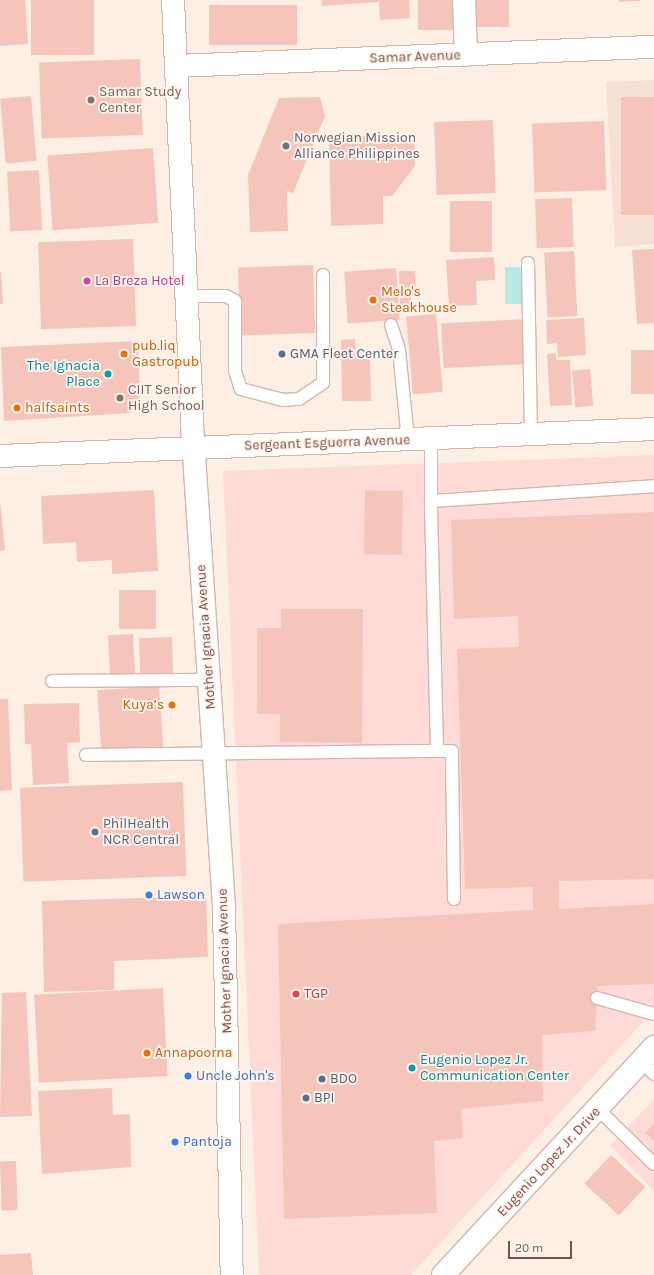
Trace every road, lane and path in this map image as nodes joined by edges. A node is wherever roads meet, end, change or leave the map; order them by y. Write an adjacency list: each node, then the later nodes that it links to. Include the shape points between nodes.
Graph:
1 (174, 0): 5 (street, Mother Ignacia Avenue)
2 (464, 0): 4 (street)
3 (654, 47): 4 (street, Samar Avenue)
4 (466, 55): 5 (street, Samar Avenue)
5 (176, 66): 8 (street, Mother Ignacia Avenue)
6 (528, 263): 11 (lane)
7 (323, 275): 8 (lane, via 323,383 299,399 283,400 242,389 235,371 235,301 226,296)
8 (186, 296): 14 (street, Mother Ignacia Avenue)
9 (391, 325): 13 (lane, via 399,350)
10 (654, 429): 11 (street, Sergeant Esguerra Avenue)
11 (531, 434): 12 (street, Sergeant Esguerra Avenue)
12 (431, 438): 13 (street, Sergeant Esguerra Avenue); 17 (lane)
13 (408, 440): 14 (street, Sergeant Esguerra Avenue)
14 (194, 448): 15 (street, Sergeant Esguerra Avenue); 18 (street, Mother Ignacia Avenue)
15 (0, 456)
16 (654, 486): 17 (lane)
17 (431, 501): 20 (lane)
18 (209, 680): 19 (lane); 21 (street, Mother Ignacia Avenue)
19 (52, 681)
20 (437, 751): 21 (lane); 23 (lane, via 452,751)
21 (214, 754): 22 (lane); 29 (street, Mother Ignacia Avenue, via 224,907)
22 (86, 755)
23 (454, 899)
24 (597, 998): 25 (lane)
25 (654, 1014)
26 (650, 1061): 27 (street, Eugenio Lopez Jr. Drive)
27 (598, 1109): 28 (lane); 30 (street, Eugenio Lopez Jr. Drive)
28 (654, 1164)
29 (232, 1275)
30 (443, 1275)

